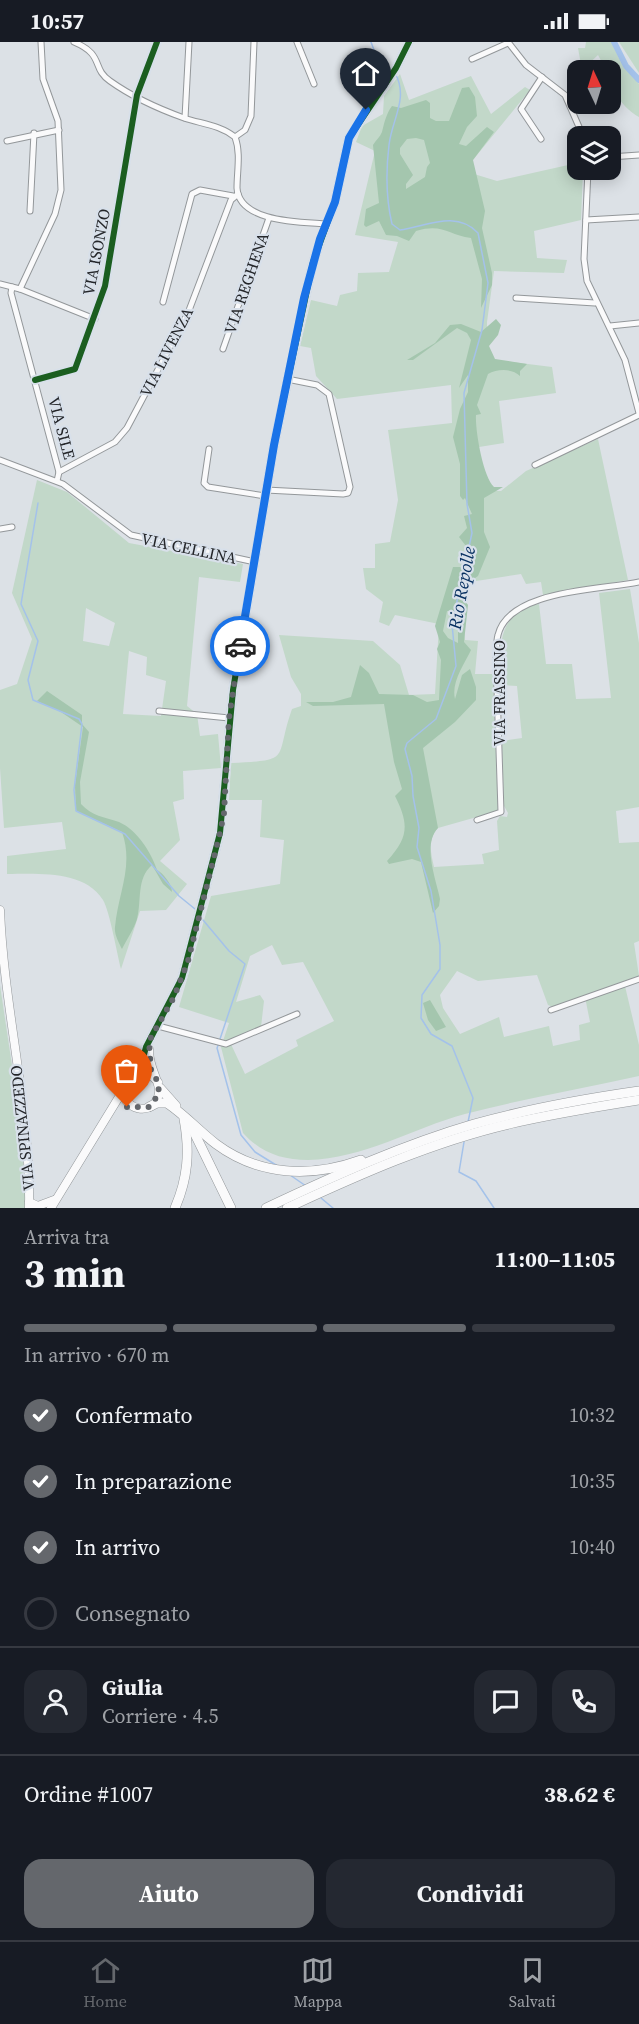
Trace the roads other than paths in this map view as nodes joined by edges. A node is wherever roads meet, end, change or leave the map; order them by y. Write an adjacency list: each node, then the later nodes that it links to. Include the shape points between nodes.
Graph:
1 (41, 42): 15 (street, via 43,79)
2 (74, 42): 12 (street, via 92,51 102,74 110,81)
3 (157, 42): 12 (street, VIA ISONZO)
4 (189, 42): 13 (street)
5 (254, 42): 17 (street, via 249,124)
6 (297, 42): 11 (street)
7 (409, 42): 28 (street, via 349,138 335,202)
8 (508, 43): 9 (street); 10 (street, via 517,57)
9 (472, 59)
10 (542, 76): 14 (street, via 565,95); 18 (street, via 521,109)
11 (314, 84)
12 (137, 95): 13 (street); 35 (street, VIA ISONZO, via 105,286)
13 (185, 118): 17 (street)
14 (579, 126)
15 (59, 129): 16 (street); 31 (street, via 60,197)
16 (34, 133): 19 (street); 24 (street)
17 (235, 137): 23 (street)
18 (541, 139)
19 (7, 141)
20 (639, 155): 21 (street)
21 (621, 156)
22 (588, 180): 27 (street)
23 (236, 195): 26 (street); 33 (street, via 200,190 192,194); 45 (street, VIA LIVENZA, via 188,313 127,428 115,442)
24 (30, 211)
25 (639, 217): 27 (street)
26 (268, 218): 28 (street); 38 (street, VIA REGHENA)
27 (586, 220): 34 (street, via 587,281)
28 (326, 224): 39 (street, via 313,262)
29 (0, 284): 30 (street)
30 (12, 287): 31 (street); 40 (street, VIA SILE)
31 (20, 289): 35 (street)
32 (516, 298): 34 (street)
33 (163, 302)
34 (595, 303): 37 (street)
35 (95, 319): 40 (street, VIA ISONZO, via 75,369)
36 (639, 323): 37 (street)
37 (610, 326): 41 (street, via 625,360)
38 (223, 349)
39 (287, 379): 47 (street); 47 (street, via 317,385 329,394 350,487 343,494)
40 (35, 380): 45 (street, VIA SILE)
41 (639, 414): 44 (street)
42 (209, 449): 47 (street, via 204,477 208,487)
43 (0, 459): 46 (street, VIA CELLINA)
44 (535, 465)
45 (59, 472): 46 (street)
46 (57, 480): 50 (street, VIA CELLINA, via 131,535)
47 (266, 493): 50 (street)
48 (12, 526): 49 (street)
49 (0, 529)
50 (255, 562): 53 (street)
51 (639, 582): 54 (street, VIA FRASSINO, via 546,596 528,603 503,624 496,658 501,812)
52 (159, 711): 53 (street)
53 (229, 718): 59 (street, via 220,833 188,961)
54 (477, 820)
55 (0, 910): 74 (street, VIA SPINAZZEDO)
56 (639, 979): 57 (street)
57 (550, 1010)
58 (297, 1014): 59 (street, via 226,1044)
59 (158, 1026): 60 (street)
60 (149, 1041): 61 (street, via 141,1066); 62 (street, via 151,1070)
61 (133, 1073): 62 (street, via 150,1074); 63 (street, via 125,1080)
62 (159, 1085): 66 (street, via 157,1099); 69 (highway)
63 (122, 1091): 67 (street, via 125,1101); 68 (street)
64 (639, 1091): 70 (highway, via 558,1104)
65 (639, 1100): 70 (highway)
66 (149, 1107): 67 (street); 69 (highway, via 167,1103)
67 (134, 1108): 68 (street)
68 (113, 1110): 73 (street)
69 (183, 1113): 71 (highway, via 217,1145 252,1165 274,1170 297,1172 345,1165 410,1141); 76 (highway, via 188,1159); 77 (highway)
70 (484, 1126): 71 (highway)
71 (443, 1137): 72 (highway)
72 (305, 1195): 78 (highway); 79 (highway)
73 (56, 1199): 74 (street); 75 (street)
74 (29, 1205)
75 (51, 1208)
76 (175, 1208)
77 (231, 1208)
78 (266, 1208)
79 (287, 1208)

